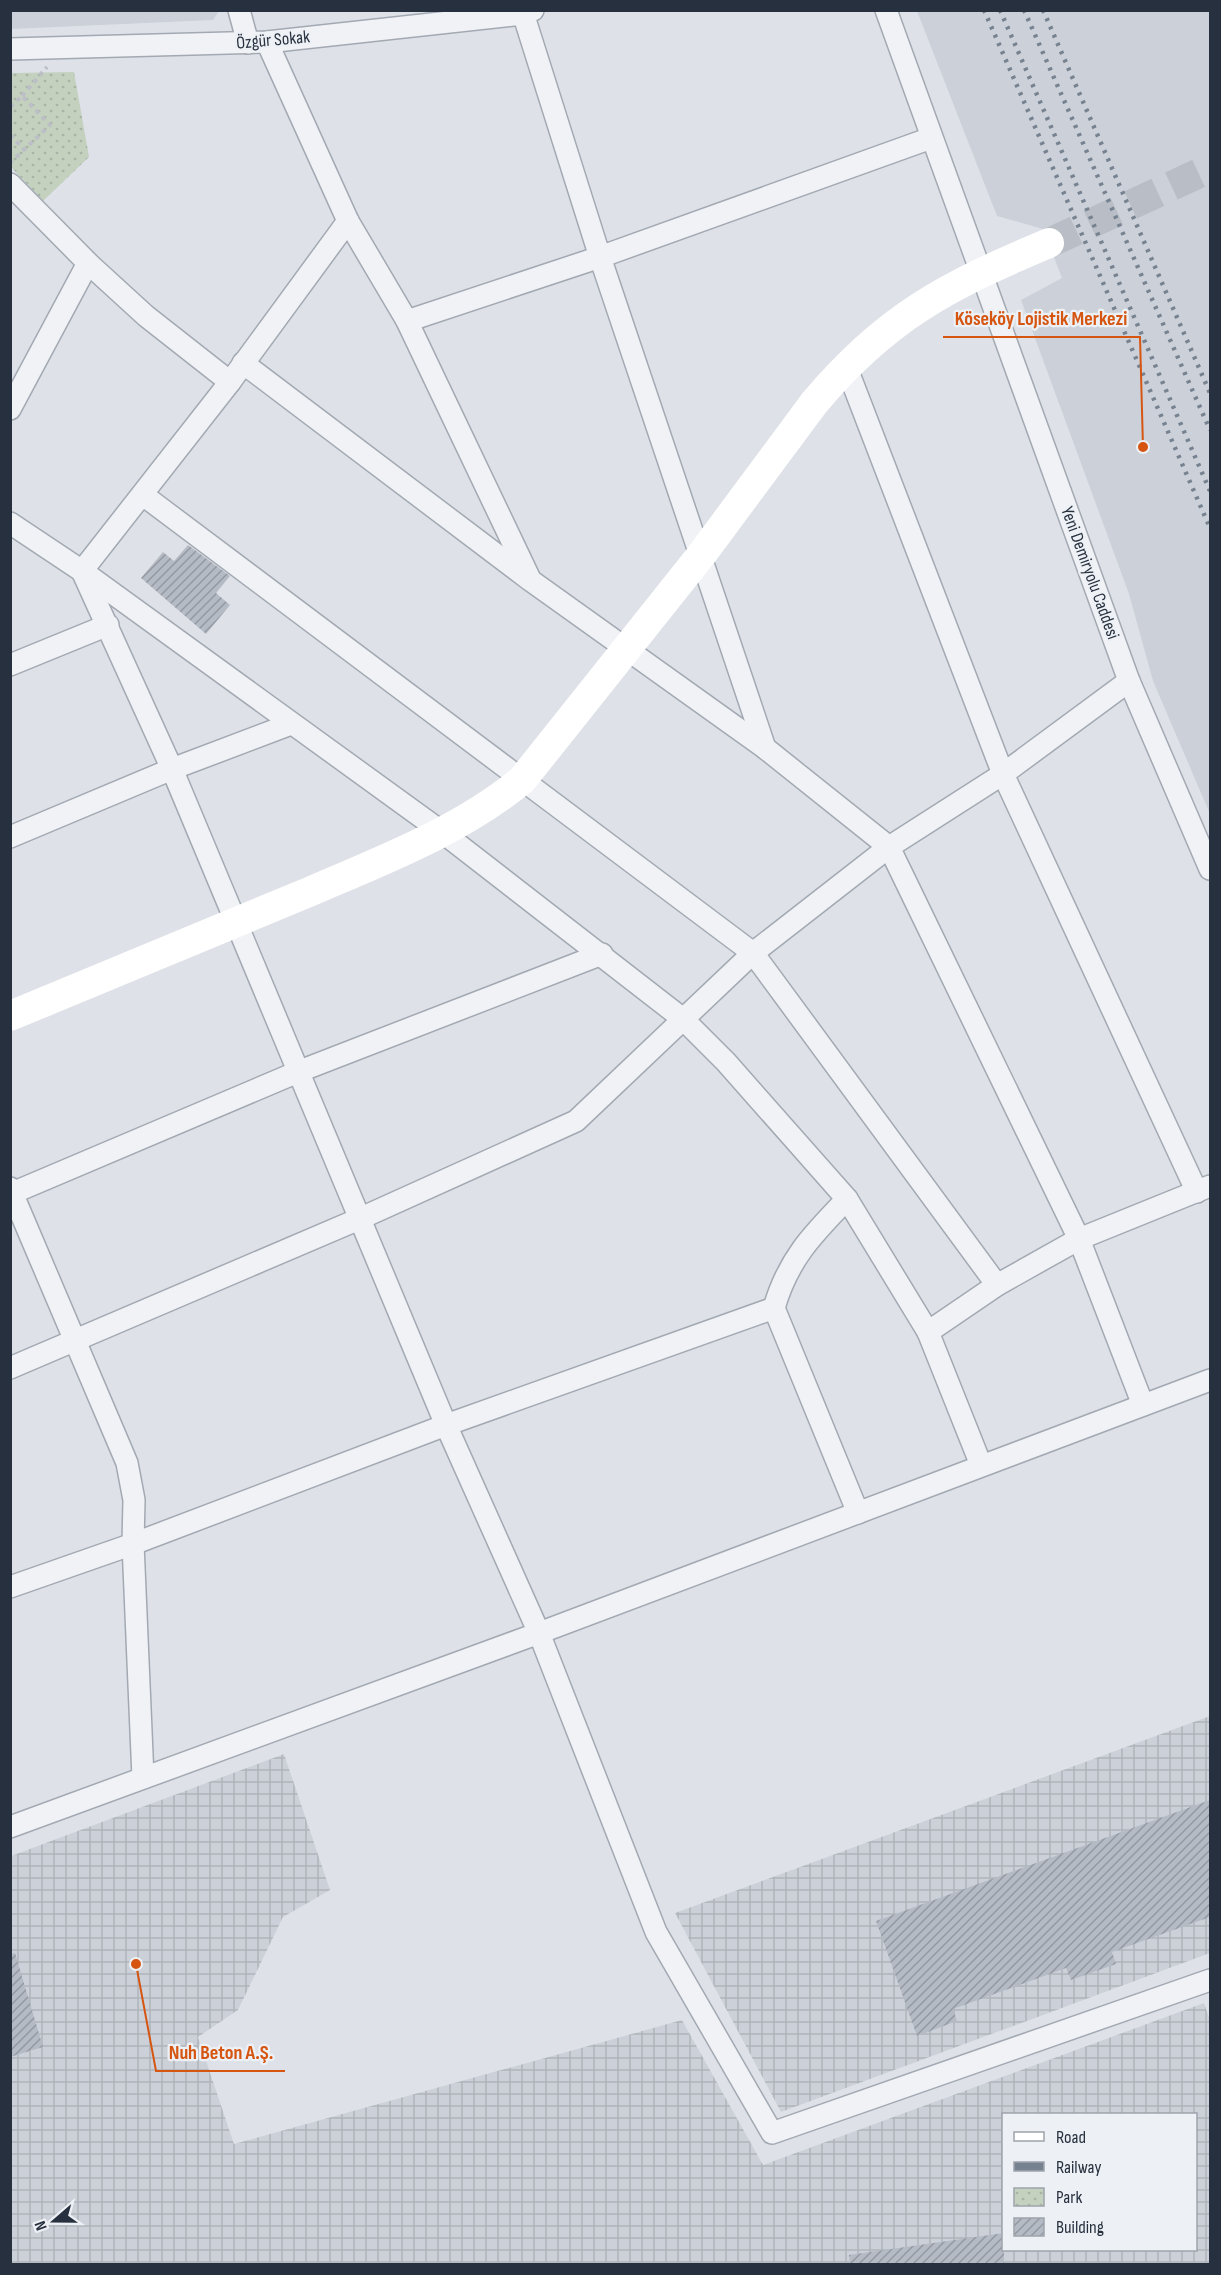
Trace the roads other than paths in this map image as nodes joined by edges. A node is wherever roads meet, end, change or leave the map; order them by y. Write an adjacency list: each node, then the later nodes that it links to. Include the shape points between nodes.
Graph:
1 (239, 10): 4 (street)
2 (886, 10): 6 (street, Yeni Demiryolu Caddesi)
3 (526, 12): 4 (street, Özgür Sokak); 10 (street)
4 (257, 42): 5 (street, Özgür Sokak); 8 (street)
5 (10, 49)
6 (931, 138): 10 (street); 12 (street, Yeni Demiryolu Caddesi)
7 (10, 184): 11 (street)
8 (348, 221): 13 (street); 14 (street)
9 (1048, 243): 12 (street)
10 (600, 257): 13 (street); 20 (street)
11 (88, 263): 16 (street, via 146,316); 17 (street)
12 (981, 271): 15 (street, via 913,310); 26 (street, Yeni Demiryolu Caddesi)
13 (407, 321): 22 (street)
14 (243, 363): 16 (street); 22 (street)
15 (846, 366): 20 (street); 30 (street)
16 (230, 382): 18 (street)
17 (10, 409)
18 (143, 495): 21 (street); 31 (street)
19 (10, 524): 21 (street)
20 (702, 554): 24 (street); 28 (street)
21 (82, 571): 23 (street); 27 (street)
22 (531, 580): 24 (street)
23 (108, 625): 25 (street); 29 (street)
24 (627, 650): 28 (street); 31 (street)
25 (10, 665)
26 (1129, 681): 30 (street); 35 (street, Yeni Demiryolu Caddesi)
27 (291, 724): 29 (street); 32 (street)
28 (765, 748): 34 (street)
29 (172, 769): 33 (street); 36 (street)
30 (1002, 774): 34 (street); 42 (street)
31 (522, 780): 32 (street, via 485,809); 37 (street)
32 (442, 832): 36 (street); 38 (street)
33 (10, 837)
34 (889, 847): 37 (street); 46 (street)
35 (1210, 869)
36 (235, 924): 39 (street); 41 (street)
37 (753, 953): 40 (street); 47 (street)
38 (602, 954): 40 (street); 41 (street)
39 (10, 1016)
40 (683, 1019): 44 (street); 45 (street, via 576,1121)
41 (300, 1071): 43 (street); 45 (street)
42 (1204, 1189): 46 (street)
43 (11, 1192): 50 (street)
44 (847, 1199): 48 (street, via 799,1252 787,1271); 49 (street)
45 (359, 1219): 50 (street); 54 (street)
46 (1079, 1239): 47 (street); 53 (street)
47 (997, 1285): 49 (street)
48 (774, 1308): 54 (street); 56 (street)
49 (928, 1332): 55 (street)
50 (77, 1342): 51 (street); 57 (street, via 127,1464 134,1500)
51 (10, 1368)
52 (1210, 1380): 53 (street)
53 (1143, 1405): 55 (street)
54 (446, 1425): 57 (street); 59 (street)
55 (981, 1465): 56 (street)
56 (858, 1513): 59 (street)
57 (133, 1544): 58 (street); 60 (street)
58 (10, 1587)
59 (539, 1634): 60 (street); 62 (street, via 656,1932 772,2133)
60 (143, 1778): 61 (street)
61 (10, 1827)
62 (1210, 1980)

